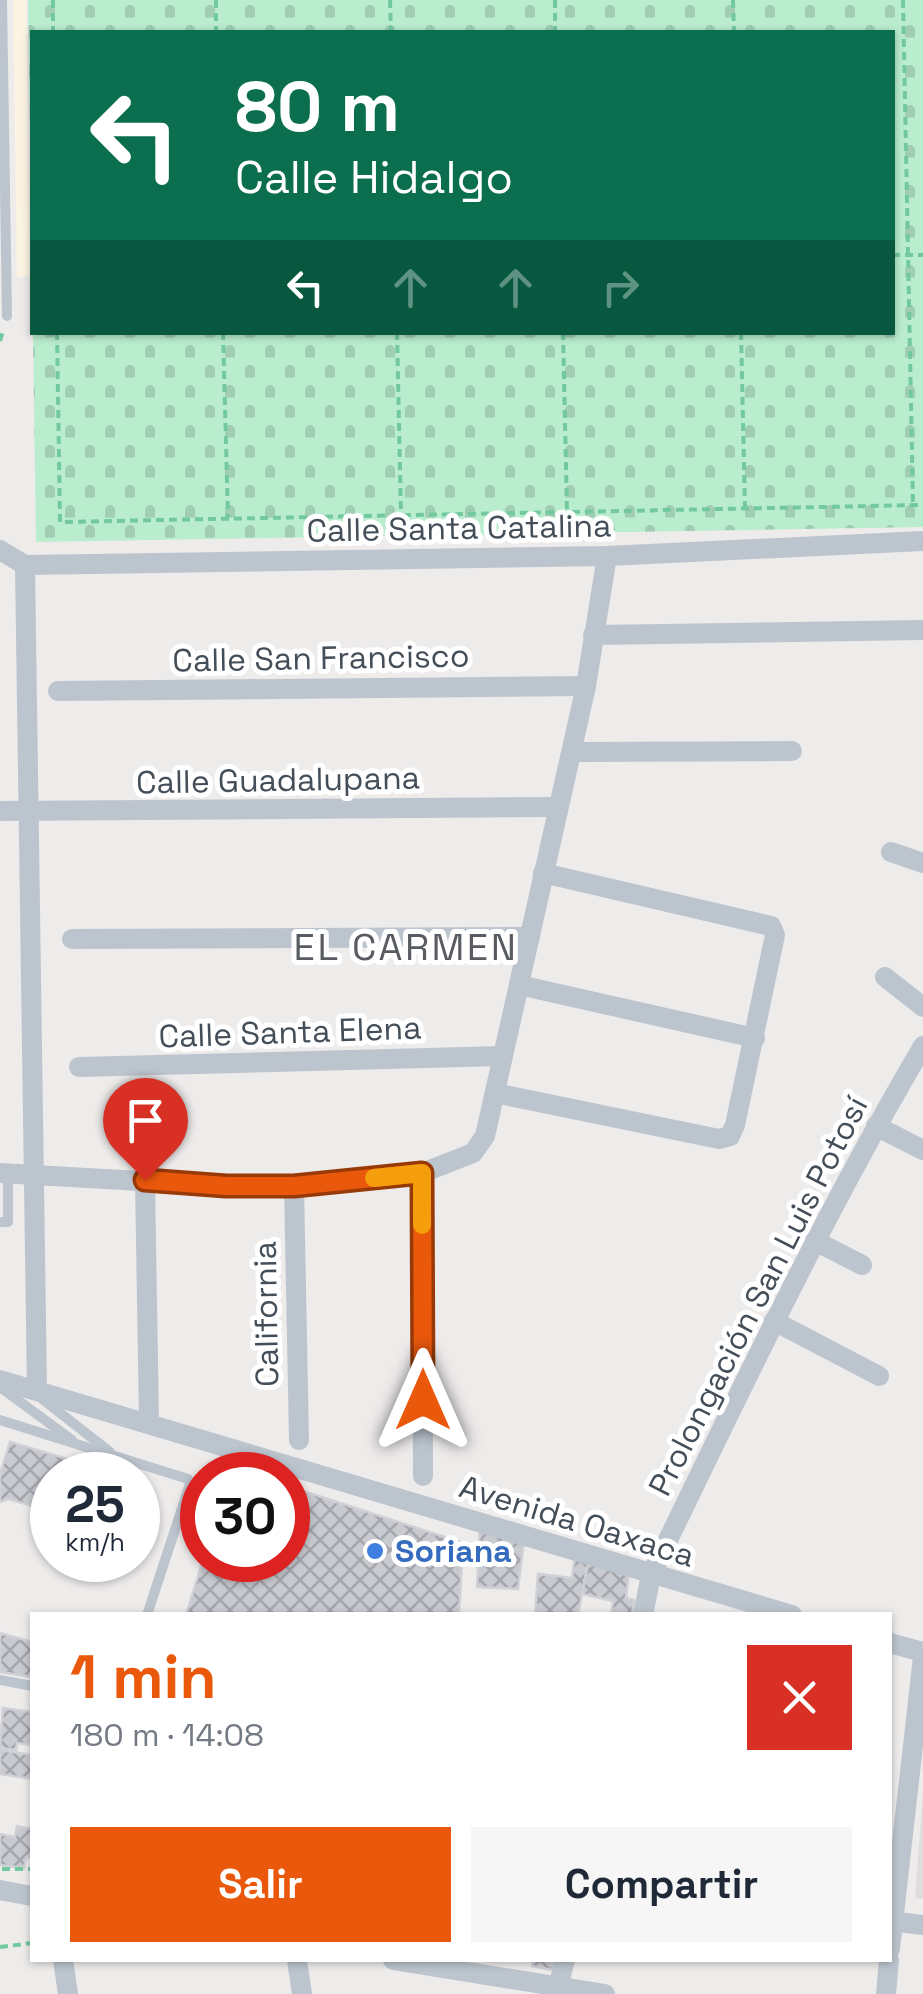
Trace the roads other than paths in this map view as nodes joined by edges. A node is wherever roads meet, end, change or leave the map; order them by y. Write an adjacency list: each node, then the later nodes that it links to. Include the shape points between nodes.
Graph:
1 (1, 5): 2 (lane)
2 (7, 316)
3 (923, 541): 5 (street, Calle Santa Catalina)
4 (0, 550): 6 (street)
5 (607, 556): 6 (street, Calle Santa Catalina); 8 (street)
6 (25, 565): 15 (street)
7 (918, 634): 8 (street)
8 (593, 636): 9 (street)
9 (586, 686): 10 (street, Calle San Francisco); 12 (street)
10 (58, 691)
11 (792, 751): 12 (street)
12 (572, 752): 13 (street)
13 (557, 807): 15 (street, Calle Guadalupana); 18 (street)
14 (0, 811): 15 (street, Calle Guadalupana)
15 (30, 813): 33 (street)
16 (891, 852): 17 (street)
17 (923, 863)
18 (544, 873): 19 (street); 24 (street, via 771,926 775,935)
19 (530, 937): 20 (street); 22 (street)
20 (72, 938)
21 (885, 977): 23 (street)
22 (519, 985): 24 (street); 26 (street)
23 (923, 1007)
24 (756, 1038): 28 (street, via 730,1136 719,1139)
25 (923, 1046): 29 (street, Prolongación San Luis Potosí)
26 (503, 1056): 27 (street, Calle Santa Elena); 28 (street)
27 (79, 1067)
28 (495, 1093): 32 (street, via 486,1136 473,1153)
29 (876, 1126): 30 (street); 37 (street, Prolongación San Luis Potosí)
30 (923, 1150)
31 (4, 1173): 33 (street); 36 (lane, via 8,1222)
32 (422, 1173): 35 (street); 50 (street)
33 (34, 1176): 34 (street); 42 (street)
34 (145, 1180): 35 (street); 44 (street)
35 (294, 1186): 45 (street, California)
36 (0, 1222)
37 (816, 1241): 38 (street); 39 (street, Prolongación San Luis Potosí)
38 (862, 1264)
39 (774, 1322): 40 (street); 52 (street, Prolongación San Luis Potosí)
40 (880, 1376)
41 (0, 1384): 42 (street, Avenida Oaxaca); 46 (lane)
42 (37, 1391): 44 (street, Avenida Oaxaca); 48 (lane)
43 (0, 1420): 46 (lane)
44 (149, 1422): 52 (street, Avenida Oaxaca)
45 (298, 1440)
46 (79, 1445): 47 (lane)
47 (102, 1452)
48 (110, 1452)
49 (160, 1470): 51 (lane, via 190,1484)
50 (423, 1476)
51 (160, 1575)
52 (651, 1575): 55 (street, Prolongación San Luis Potosí); 56 (street, Avenida Oaxaca)
53 (158, 1582): 54 (lane)
54 (148, 1612)
55 (644, 1612)
56 (781, 1612)
57 (892, 1644): 58 (street)
58 (923, 1654): 63 (street)
59 (0, 1680): 60 (lane)
60 (30, 1686)
61 (0, 1890): 62 (street)
62 (30, 1896)
63 (892, 1914)
64 (892, 1922): 65 (street)
65 (923, 1925)
66 (64, 1962): 72 (street)
67 (298, 1962): 73 (street)
68 (405, 1962): 71 (street)
69 (564, 1962): 71 (street)
70 (889, 1962): 75 (street)
71 (558, 1987): 74 (street)
72 (68, 1994)
73 (302, 1994)
74 (604, 1994)
75 (886, 1994)

